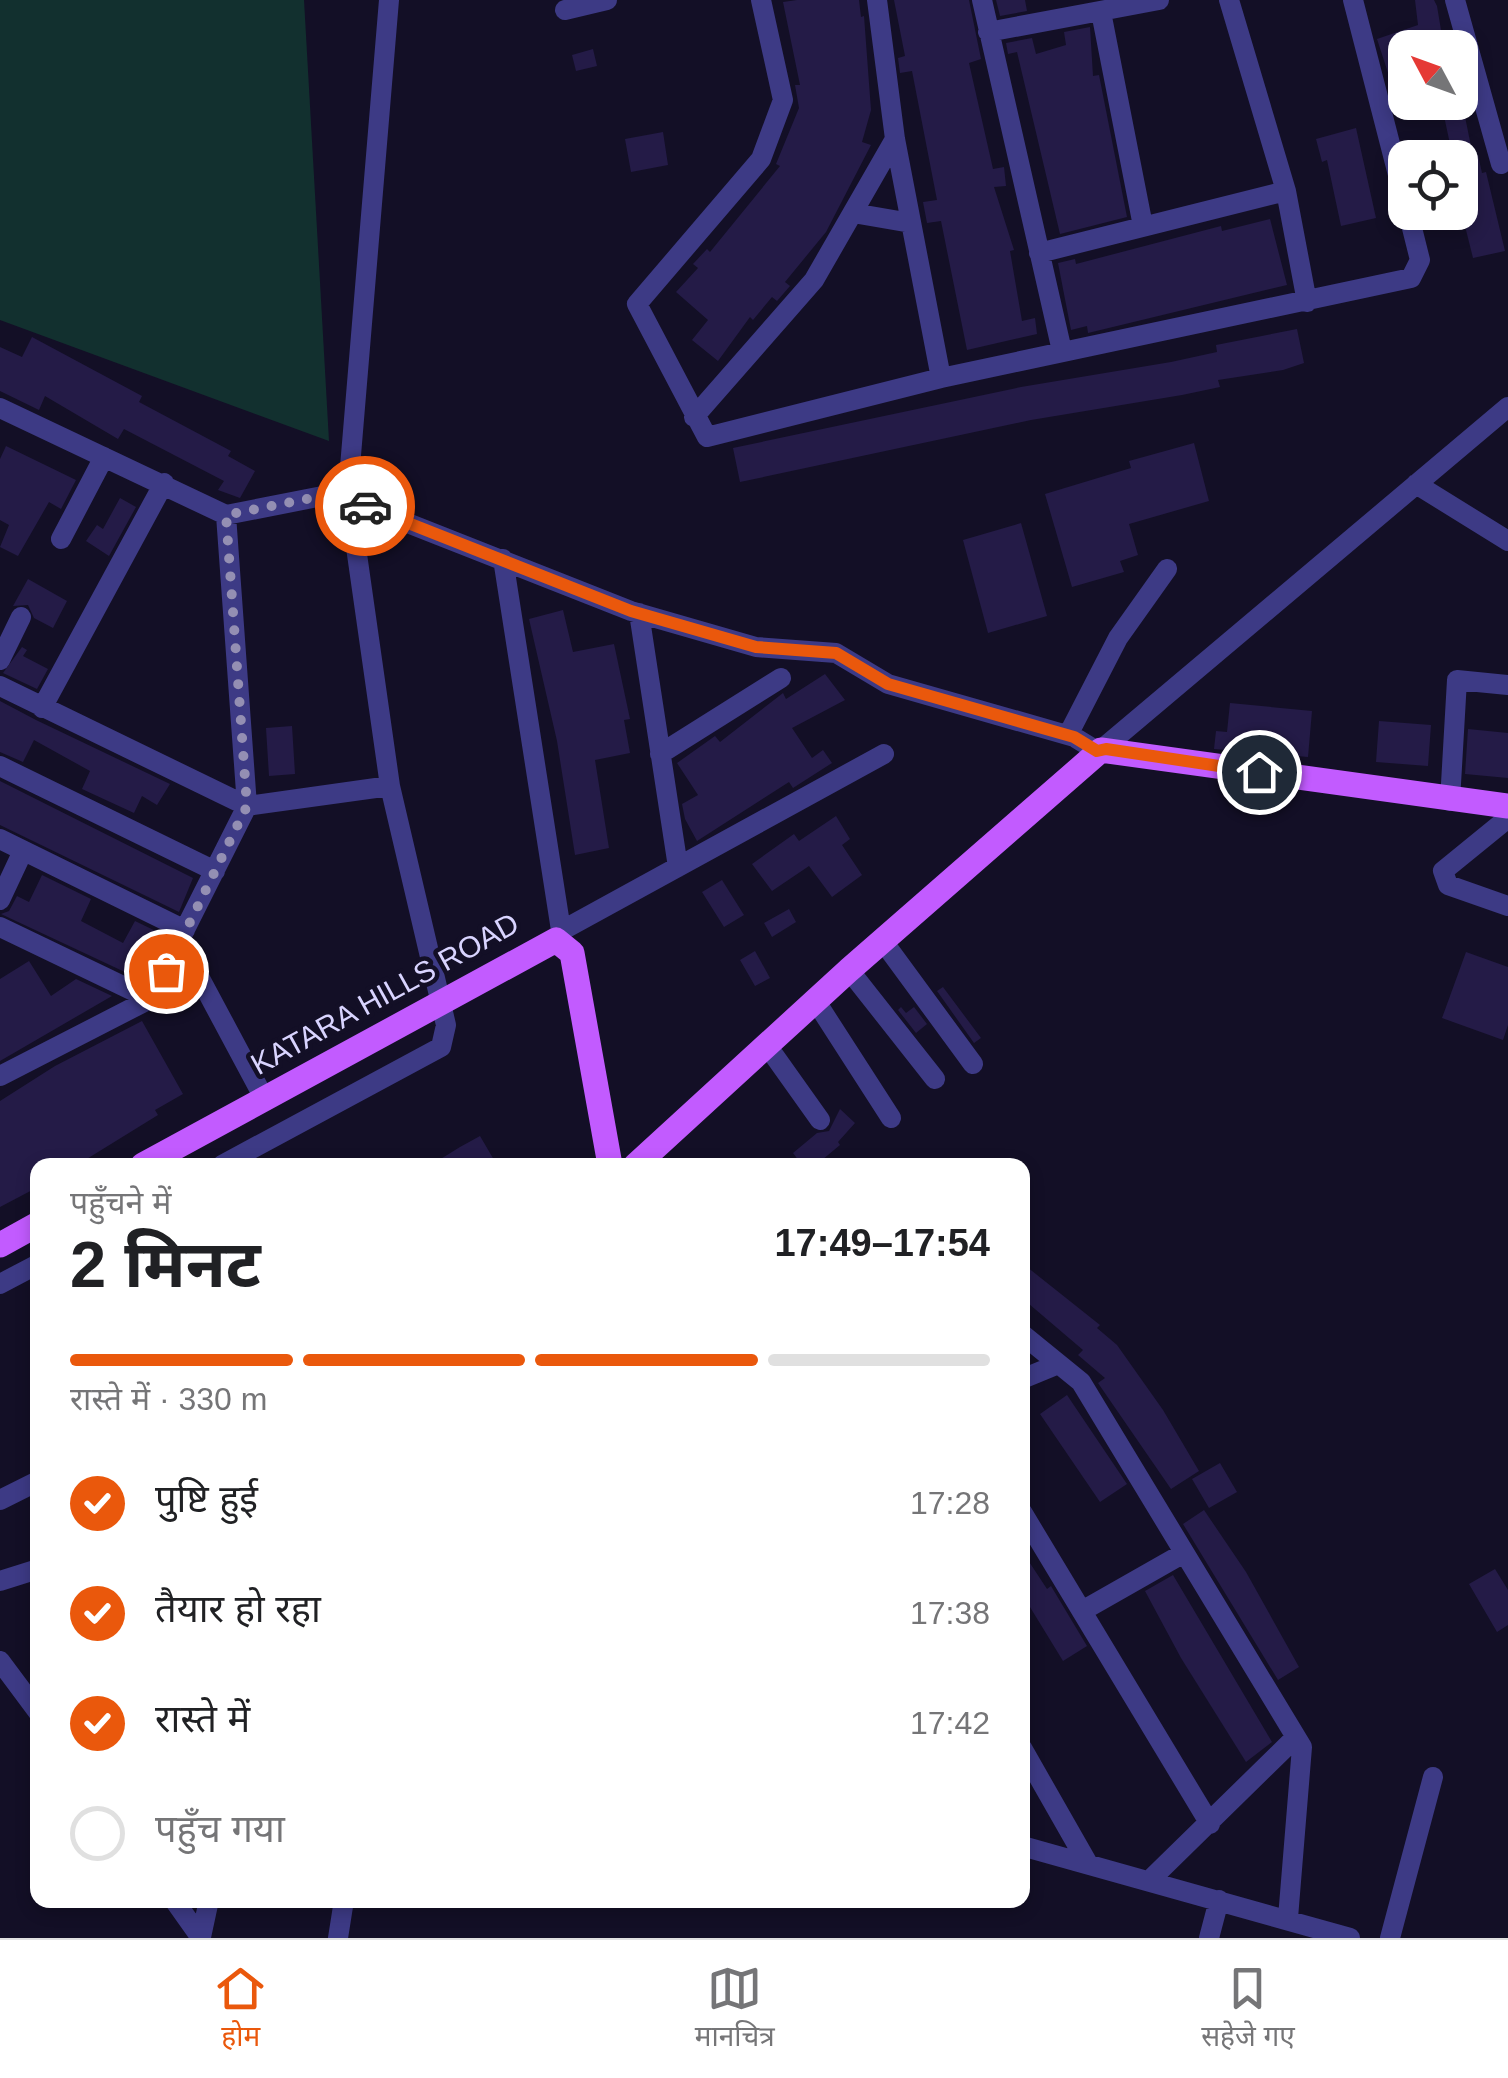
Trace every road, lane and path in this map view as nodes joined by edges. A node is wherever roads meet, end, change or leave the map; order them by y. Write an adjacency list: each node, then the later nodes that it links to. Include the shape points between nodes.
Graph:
1 (389, 0): 31 (street)
2 (607, 0): 10 (street)
3 (761, 0): 27 (street, via 783,100 761,159 637,304)
4 (877, 0): 13 (street)
5 (982, 0): 12 (street)
6 (1159, 0): 11 (street)
7 (1229, 0): 16 (street)
8 (1353, 0): 14 (street)
9 (1456, 0): 15 (street)
10 (565, 10)
11 (1102, 12): 12 (street); 19 (street)
12 (988, 32): 21 (street)
13 (895, 139): 17 (street); 18 (street)
14 (1389, 140)
15 (1502, 164)
16 (1286, 191): 19 (street); 22 (street)
17 (853, 213): 18 (street); 27 (street, via 814,280)
18 (911, 223): 24 (street)
19 (1143, 226): 21 (street)
20 (1412, 230): 22 (street, via 1420,260 1411,278)
21 (1039, 253): 23 (street)
22 (1306, 302): 23 (street)
23 (1062, 351): 24 (street)
24 (940, 378): 27 (street, via 706,437)
25 (1508, 407): 30 (street)
26 (0, 408): 28 (street)
27 (694, 418)
28 (104, 458): 29 (street); 33 (street)
29 (164, 483): 32 (street); 43 (street)
30 (1416, 484): 34 (street); 44 (street)
31 (348, 496): 32 (street); 35 (street); 48 (street)
32 (226, 515): 50 (street)
33 (61, 540)
34 (1508, 542)
35 (503, 559): 37 (street); 61 (street)
36 (1168, 568): 44 (street, via 1118,638)
37 (640, 613): 44 (street, via 756,647 836,653 888,684); 45 (street)
38 (21, 617): 39 (street)
39 (0, 660)
40 (781, 678): 45 (street)
41 (1508, 684): 49 (street, via 1457,680)
42 (0, 686): 43 (street)
43 (42, 708): 50 (street)
44 (1085, 743): 49 (main road); 62 (main road)
45 (660, 754): 55 (street)
46 (884, 754): 55 (street)
47 (0, 766): 56 (street)
48 (390, 786): 50 (street); 66 (street)
49 (1450, 801): 51 (main road)
50 (247, 806): 56 (street)
51 (1508, 806)
52 (1508, 818): 58 (street, via 1444,871 1448,885)
53 (0, 839): 54 (street)
54 (24, 851): 57 (street); 60 (street)
55 (678, 867): 61 (street)
56 (215, 872): 60 (street)
57 (0, 900)
58 (1508, 906)
59 (0, 927): 64 (street)
60 (183, 936): 64 (street); 71 (street)
61 (562, 937): 66 (main road, KATARA HILLS ROAD); 74 (main road, KATARA HILLS ROAD, via 572,954)
62 (882, 940): 63 (main road); 68 (street)
63 (849, 970): 65 (main road); 70 (street)
64 (150, 999): 69 (street)
65 (815, 1000): 67 (main road); 72 (street)
66 (444, 1004): 71 (main road, KATARA HILLS ROAD); 76 (street, via 441,1047)
67 (766, 1044): 73 (street); 77 (main road)
68 (973, 1064)
69 (0, 1076)
70 (936, 1079)
71 (264, 1098): 75 (main road, KATARA HILLS ROAD)
72 (890, 1118)
73 (820, 1120)
74 (608, 1156)
75 (156, 1158)
76 (235, 1158)
77 (644, 1158)
78 (30, 1228): 79 (main road)
79 (0, 1245)
80 (30, 1268): 81 (street)
81 (0, 1284)
82 (1030, 1342): 83 (street)
83 (1056, 1366): 84 (street); 88 (street, via 1080,1382)
84 (1030, 1376)
85 (30, 1485): 86 (street)
86 (0, 1500)
87 (1030, 1525): 91 (street)
88 (1184, 1554): 91 (street); 94 (street)
89 (30, 1572): 90 (street)
90 (0, 1581)
91 (1082, 1611): 97 (street)
92 (0, 1661): 93 (street)
93 (30, 1701)
94 (1296, 1738): 97 (street); 105 (street, via 1302,1747)
95 (1030, 1762): 99 (street)
96 (1432, 1777): 110 (street)
97 (1210, 1824): 100 (street)
98 (1030, 1848): 99 (street)
99 (1087, 1862): 100 (street)
100 (1150, 1880): 101 (street)
101 (1219, 1900): 105 (street); 109 (street)
102 (180, 1908): 107 (street)
103 (207, 1908): 107 (street)
104 (343, 1908): 108 (street)
105 (1288, 1918): 106 (street)
106 (1345, 1937)
107 (201, 1938)
108 (338, 1938)
109 (1209, 1938)
110 (1390, 1938)

